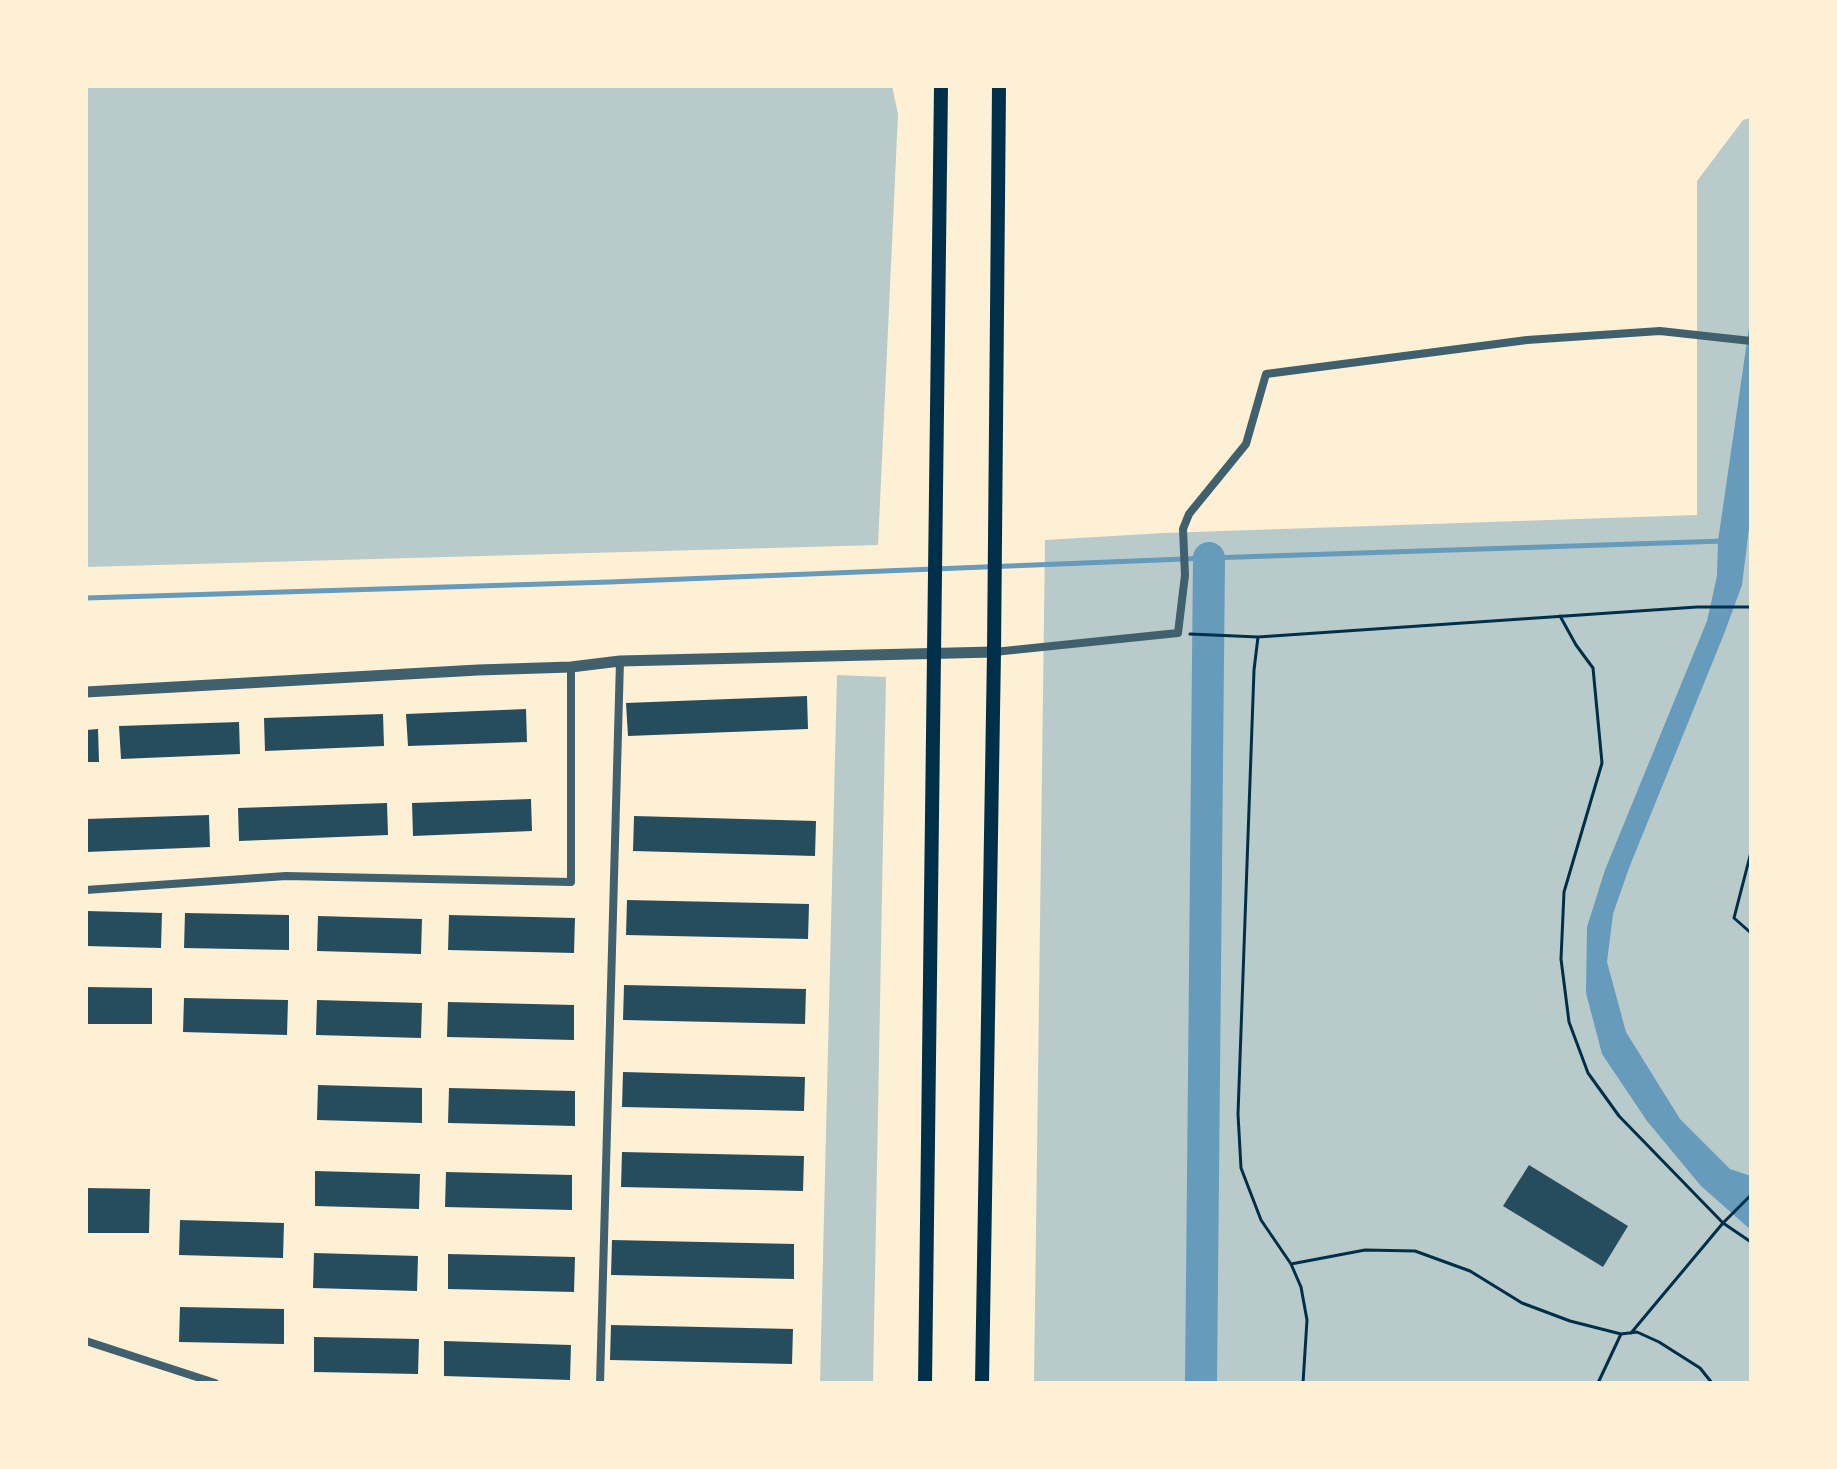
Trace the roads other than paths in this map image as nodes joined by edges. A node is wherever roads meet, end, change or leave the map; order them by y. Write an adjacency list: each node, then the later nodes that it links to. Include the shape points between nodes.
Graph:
1 (941, 86): 4 (main road)
2 (999, 86): 5 (main road)
3 (1751, 341): 5 (street, via 1660,331 1527,340 1266,374 1246,444 1189,514 1183,529 1185,575 1178,633)
4 (934, 652): 5 (street); 6 (street); 13 (main road)
5 (994, 652): 14 (main road)
6 (620, 661): 7 (street); 12 (street)
7 (571, 667): 8 (street); 9 (street, via 571,882 286,876)
8 (86, 692)
9 (86, 890)
10 (86, 1341): 11 (street)
11 (215, 1383)
12 (600, 1383)
13 (925, 1383)
14 (982, 1383)

